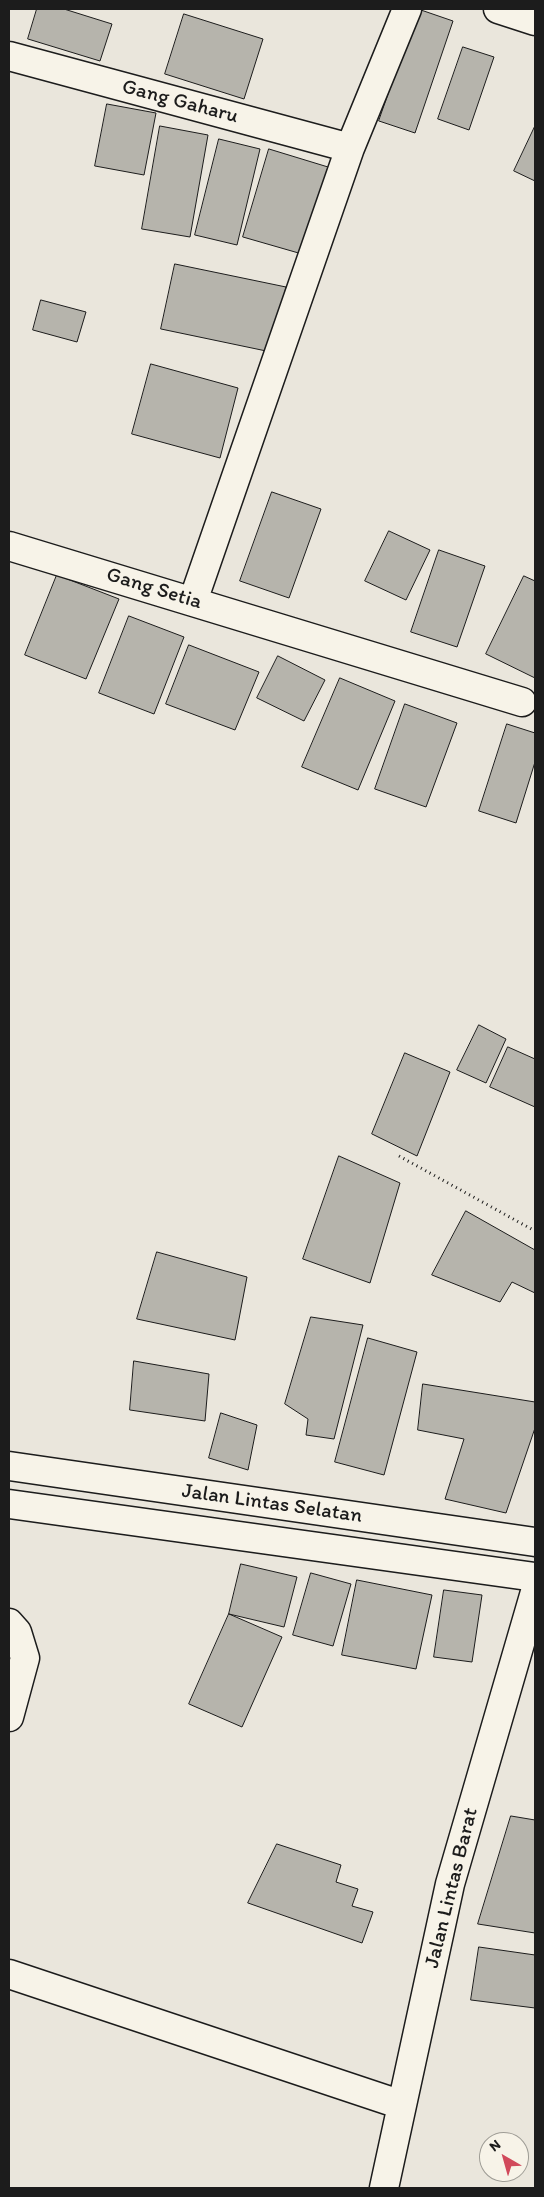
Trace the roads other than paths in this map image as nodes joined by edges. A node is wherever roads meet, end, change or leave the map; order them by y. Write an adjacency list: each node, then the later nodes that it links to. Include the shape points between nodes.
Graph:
1 (408, 9): 5 (main road)
2 (498, 9): 3 (main road)
3 (535, 21)
4 (9, 56): 5 (main road, Gang Gaharu)
5 (350, 148): 7 (main road)
6 (9, 546): 7 (main road, Gang Setia)
7 (193, 601): 8 (main road, Gang Setia)
8 (522, 702)
9 (9, 1466): 11 (main road, Jalan Lintas Selatan)
10 (9, 1504): 12 (main road, Jalan Lintas Selatan)
11 (535, 1542)
12 (535, 1577)
13 (535, 1592): 17 (main road, Jalan Lintas Barat, via 450,1884)
14 (9, 1623): 15 (main road, via 17,1632 25,1658)
15 (9, 1717)
16 (9, 1974): 17 (main road)
17 (402, 2105): 18 (main road, Jalan Lintas Barat)
18 (384, 2188)

